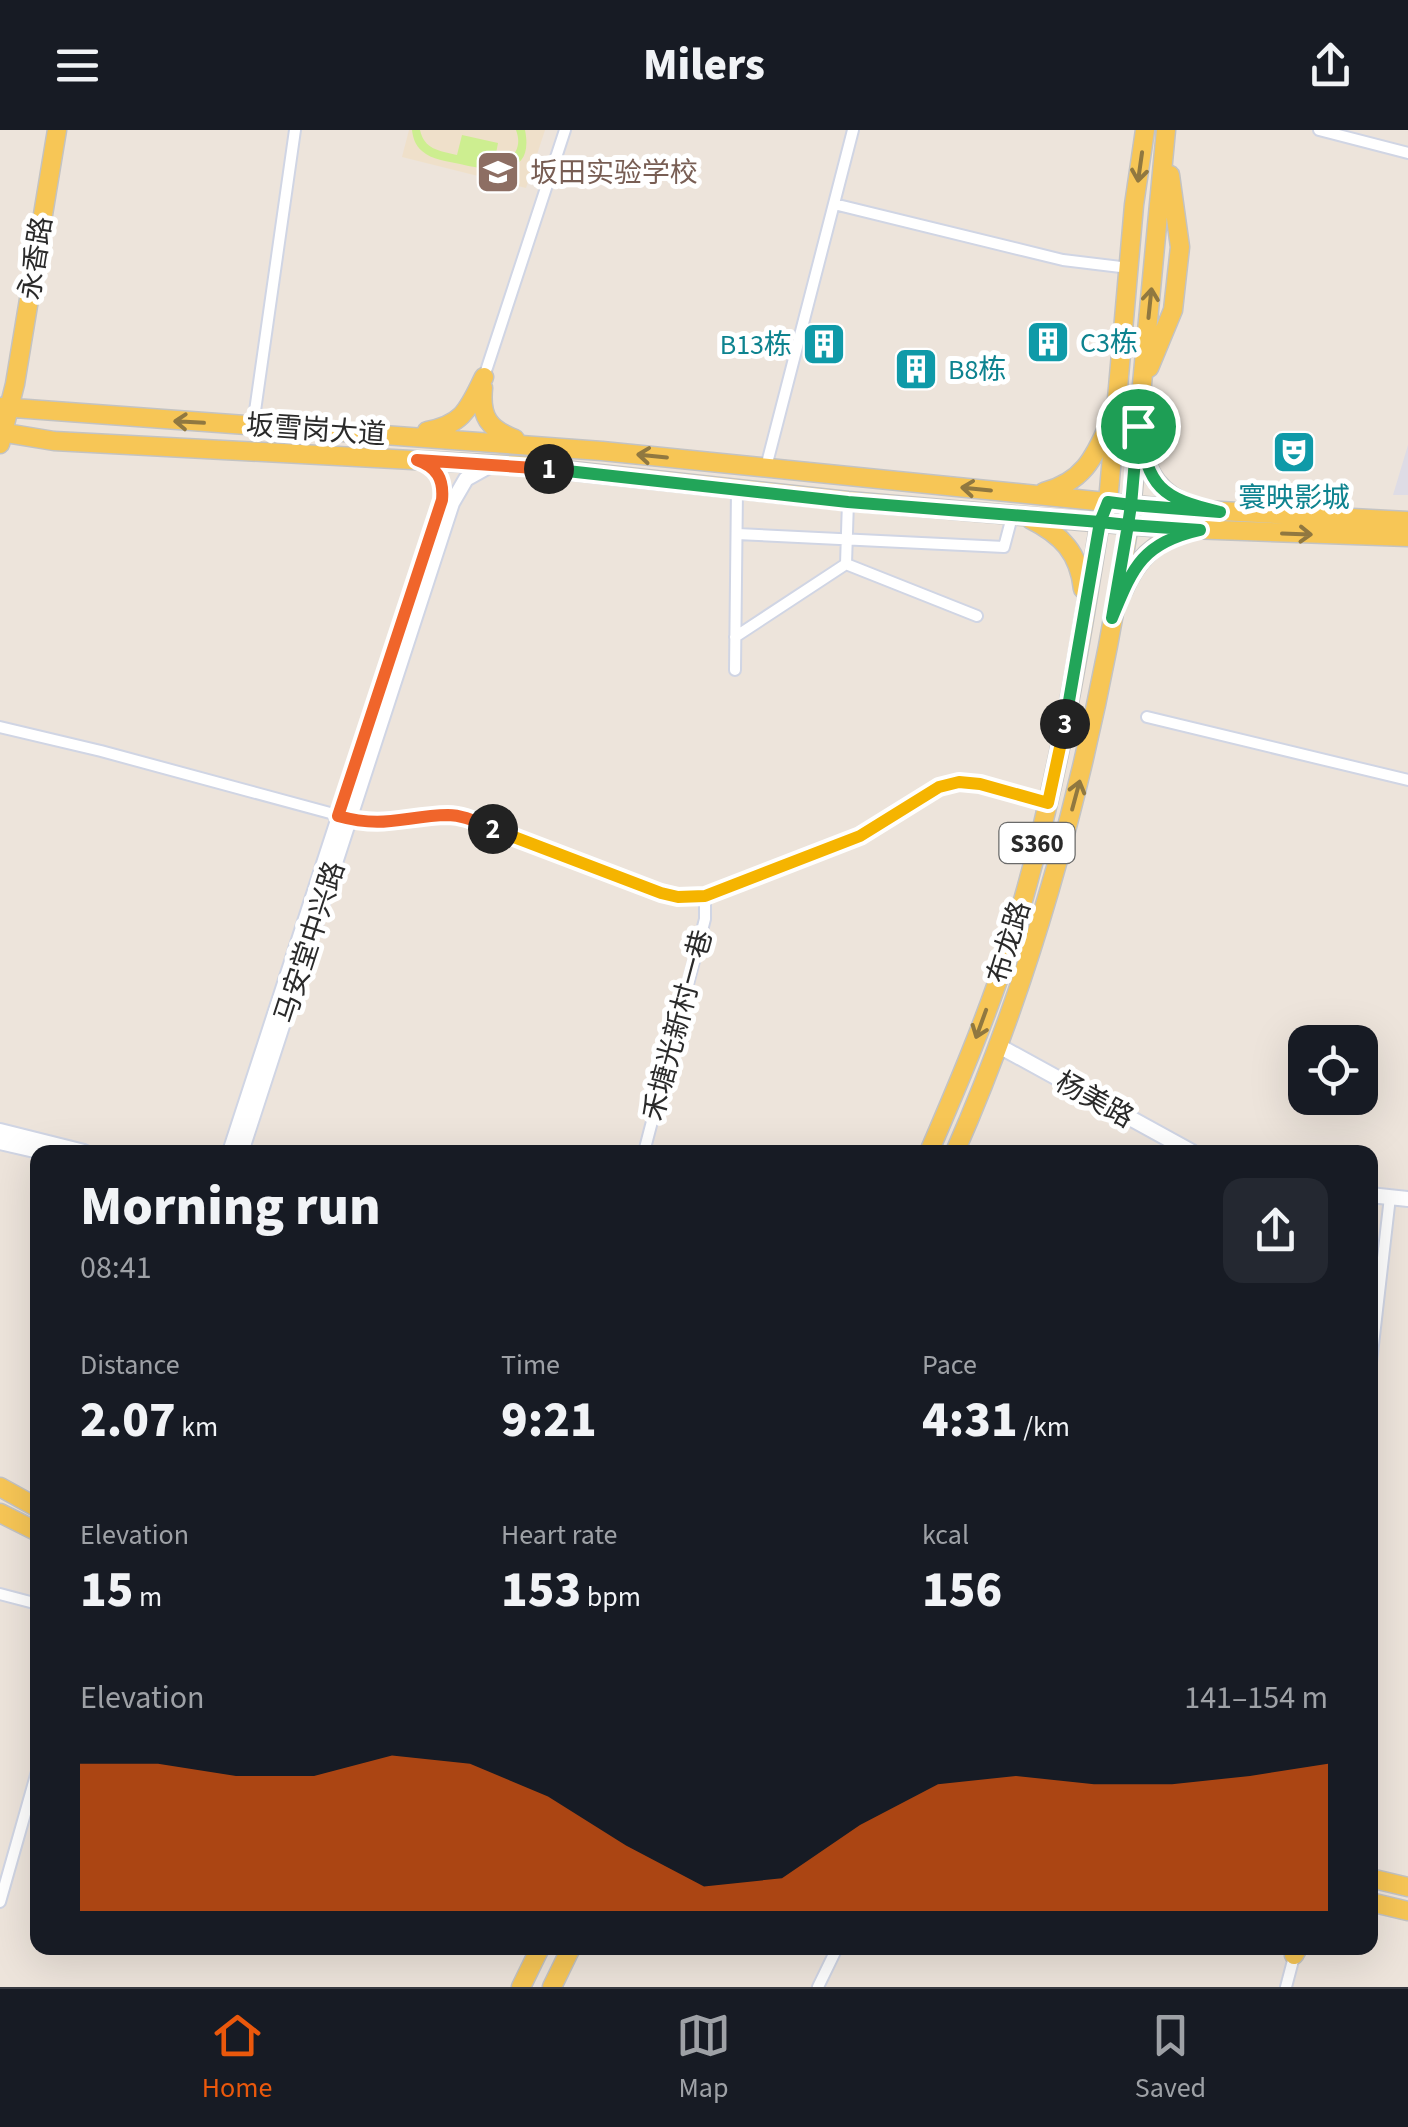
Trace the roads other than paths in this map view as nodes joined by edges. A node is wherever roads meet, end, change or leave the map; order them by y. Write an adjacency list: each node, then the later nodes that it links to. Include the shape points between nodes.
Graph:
1 (46, 130): 13 (main road, 永香路)
2 (56, 130): 13 (main road, 永香路)
3 (295, 130): 15 (street)
4 (565, 130): 12 (street)
5 (853, 130): 10 (street)
6 (1145, 130): 11 (main road, 布龙路 / S360, one-way to 11)
7 (1319, 130): 9 (street)
8 (1166, 137): 16 (main road, 布龙路 / S360, one-way to 8)
9 (1408, 153)
10 (834, 204): 11 (street, via 1063,260); 22 (street)
11 (1129, 268): 14 (main road, 布龙路 / S360)
12 (484, 377): 17 (main road, via 454,423); 19 (main road, via 486,420)
13 (3, 405): 15 (main road, 坂雪岗大道, one-way to 13); 18 (main road, 永香路)
14 (1116, 405): 24 (main road, via 1080,476); 26 (main road, 布龙路 / S360)
15 (253, 425): 17 (main road, 坂雪岗大道)
16 (1138, 426): 27 (main road, 布龙路 / S360); 28 (main road, via 1144,459 1162,489)
17 (406, 435): 19 (main road, 坂雪岗大道)
18 (1, 436): 20 (main road, 坂雪岗大道)
19 (528, 444): 22 (main road, 坂雪岗大道, one-way to 19)
20 (417, 460): 21 (main road, 坂雪岗大道); 47 (street, 马安堂中兴路, via 435,469 442,500)
21 (493, 464): 23 (main road, 坂雪岗大道); 47 (street, 马安堂中兴路, via 466,480 452,502)
22 (766, 468): 24 (main road, 坂雪岗大道, one-way to 22)
23 (737, 490): 25 (main road, 坂雪岗大道); 34 (street)
24 (1025, 494): 26 (main road, 坂雪岗大道)
25 (848, 502): 29 (main road, 坂雪岗大道); 36 (street)
26 (1108, 502): 27 (main road, 坂雪岗大道); 31 (main road, 布龙路 / S360)
27 (1131, 505): 28 (main road, 坂雪岗大道); 32 (main road, 布龙路 / S360)
28 (1220, 512): 30 (main road, 坂雪岗大道)
29 (1017, 514): 31 (main road, 坂雪岗大道); 36 (street, via 1004,547); 39 (main road, via 1071,548)
30 (1408, 521)
31 (1100, 522): 32 (main road, 坂雪岗大道); 39 (main road, 布龙路 / S360)
32 (1128, 525): 33 (main road, 坂雪岗大道); 40 (main road, 布龙路 / S360)
33 (1200, 530): 35 (main road, 坂雪岗大道, one-way to 35); 40 (main road, via 1148,552)
34 (737, 534): 36 (street); 41 (street)
35 (1408, 537)
36 (848, 539): 37 (street)
37 (846, 564): 38 (street); 41 (street)
38 (977, 616)
39 (1084, 617): 46 (main road, 布龙路 / S360)
40 (1112, 618): 49 (main road, 布龙路 / S360, one-way to 40, via 1076,794)
41 (735, 637): 42 (street)
42 (735, 670)
43 (1148, 717): 45 (street)
44 (0, 727): 47 (street)
45 (1408, 780)
46 (1048, 803): 48 (street, via 980,784 939,787 860,836); 56 (main road, 布龙路 / S360, one-way to 56, via 1007,952)
47 (344, 818): 48 (street, via 381,824 462,816 661,893); 53 (street, 马安堂中兴路); 54 (street, 马安堂中兴路)
48 (705, 896): 55 (street, 禾塘光新村一巷, via 705,919)
49 (999, 1046): 57 (main road, 布龙路 / S360); 58 (street, 杨美路)
50 (0, 1131): 52 (street)
51 (0, 1142): 59 (street)
52 (56, 1145)
53 (232, 1145)
54 (243, 1145)
55 (646, 1145)
56 (932, 1145)
57 (958, 1145)
58 (1179, 1145)
59 (30, 1149)
60 (1378, 1196): 61 (street)
61 (1390, 1197): 62 (street); 63 (street)
62 (1408, 1199)
63 (1378, 1301)
64 (0, 1487): 65 (main road)
65 (30, 1504)
66 (0, 1513): 67 (main road)
67 (30, 1528)
68 (0, 1594): 69 (street)
69 (30, 1602)
70 (30, 1796): 73 (street)
71 (1378, 1879): 72 (main road)
72 (1408, 1887)
73 (0, 1902)
74 (1378, 1904): 75 (main road)
75 (1408, 1912)
76 (537, 1955): 80 (main road)
77 (568, 1955): 81 (main road)
78 (834, 1955): 82 (street)
79 (1294, 1955): 83 (street)
80 (521, 1987)
81 (552, 1987)
82 (818, 1987)
83 (1286, 1987)

